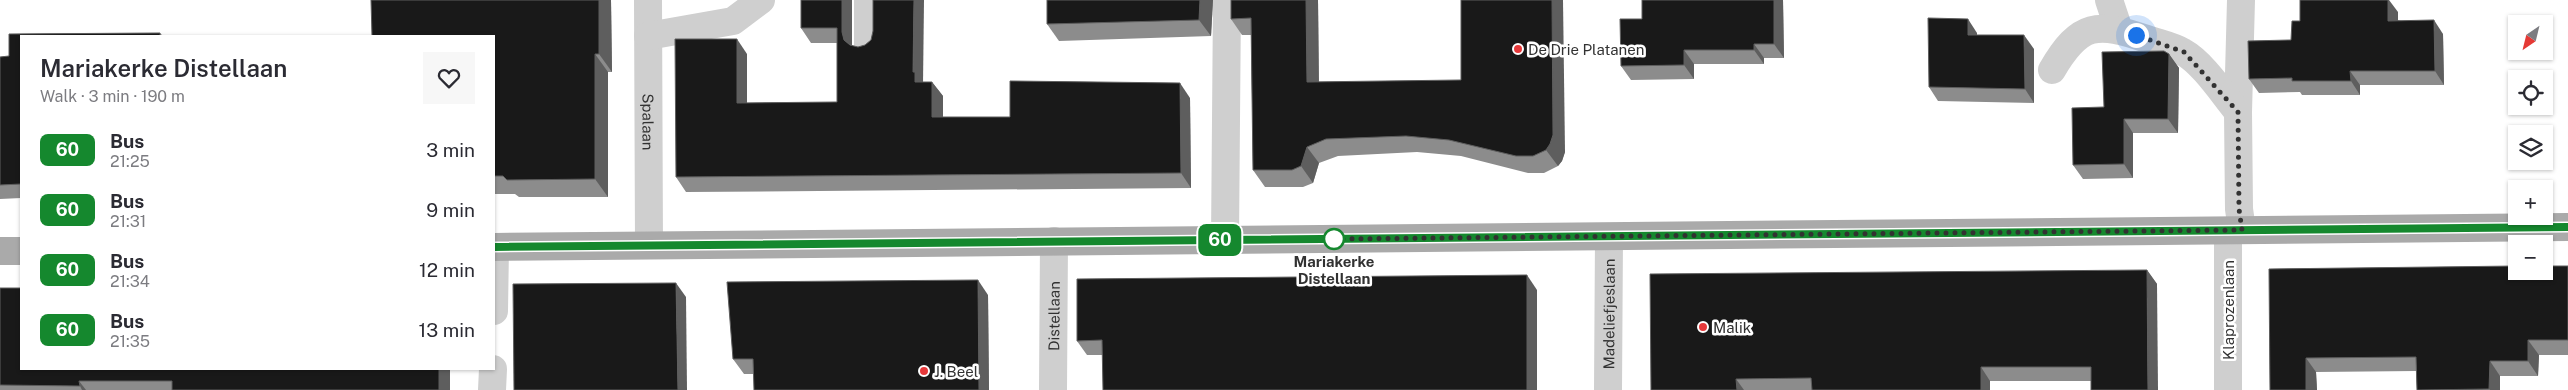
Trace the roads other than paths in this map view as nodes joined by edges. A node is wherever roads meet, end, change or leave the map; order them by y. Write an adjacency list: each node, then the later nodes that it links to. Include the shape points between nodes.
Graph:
1 (648, 0): 8 (street, Spalaan)
2 (761, 0): 8 (street, via 733,21)
3 (868, 0): 9 (street)
4 (1227, 0): 15 (street)
5 (2109, 0): 7 (street)
6 (2241, 0): 11 (street, Klaprozenlaan)
7 (2120, 30): 10 (street, via 2092,28 2065,48); 11 (street, via 2184,52)
8 (648, 36): 17 (street, Spalaan)
9 (868, 46)
10 (2052, 70)
11 (2238, 112): 13 (street, Klaprozenlaan, via 2239,209)
12 (2568, 227): 13 (main road)
13 (2235, 231): 14 (main road); 25 (street, Klaprozenlaan)
14 (1609, 237): 15 (main road); 24 (street, Madeliefjeslaan)
15 (1225, 240): 16 (main road)
16 (1054, 241): 17 (main road); 23 (street, Distellaan)
17 (649, 246): 18 (main road)
18 (495, 247)
19 (0, 251): 20 (main road)
20 (20, 251)
21 (493, 370): 22 (street)
22 (492, 390)
23 (1053, 390)
24 (1608, 390)
25 (2228, 390)

